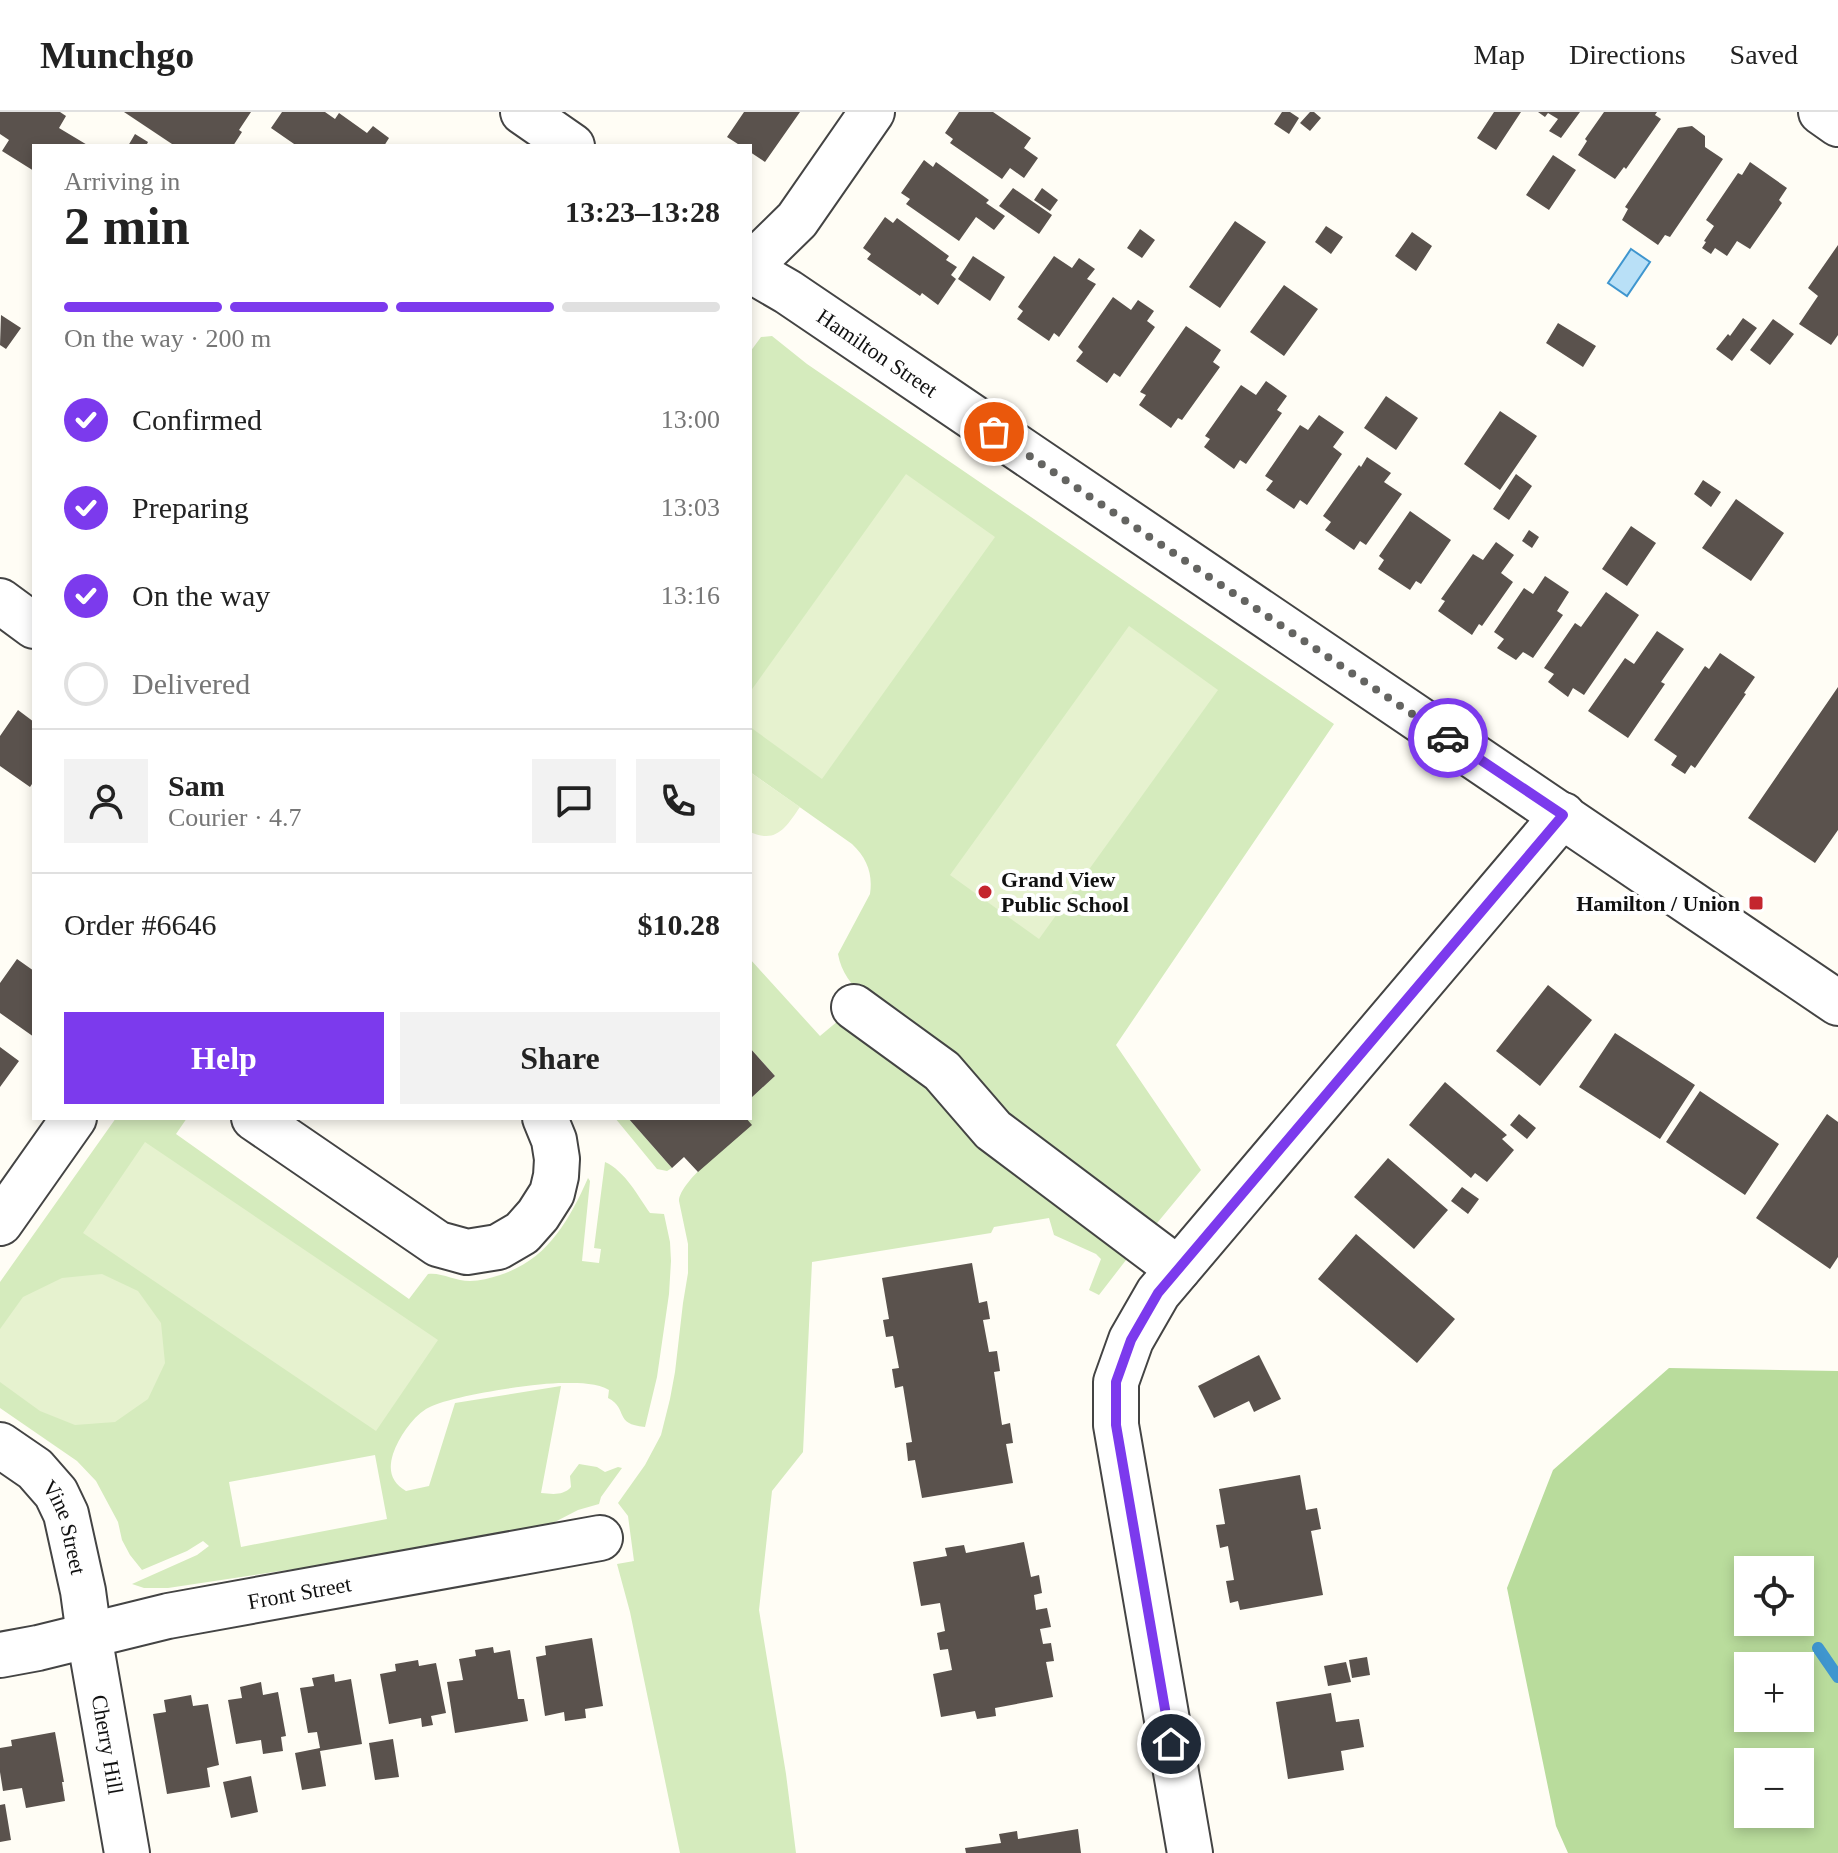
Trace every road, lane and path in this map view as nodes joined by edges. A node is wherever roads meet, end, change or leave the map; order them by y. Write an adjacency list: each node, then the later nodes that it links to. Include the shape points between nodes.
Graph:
1 (523, 112): 5 (street)
2 (872, 112): 6 (street, via 797,220)
3 (1821, 112): 4 (street)
4 (1838, 124)
5 (569, 144)
6 (752, 266)
7 (752, 269): 10 (street, Hamilton Street)
8 (0, 601): 9 (street)
9 (32, 625)
10 (1563, 815): 11 (street, Hamilton Street); 17 (street)
11 (1838, 1003)
12 (854, 1007): 17 (street, via 942,1071 993,1130)
13 (73, 1120): 16 (street)
14 (257, 1120): 15 (street, via 438,1244 467,1252 498,1247 522,1233 552,1193 557,1159)
15 (546, 1120)
16 (0, 1223)
17 (1178, 1269): 23 (street, via 1131,1340 1116,1382 1116,1425)
18 (0, 1445): 20 (street, Vine Street, via 35,1469 66,1514)
19 (600, 1538): 20 (street, Front Street)
20 (89, 1635): 21 (street, Front Street); 22 (street, Cherry Hill)
21 (0, 1655)
22 (127, 1853)
23 (1190, 1853)

